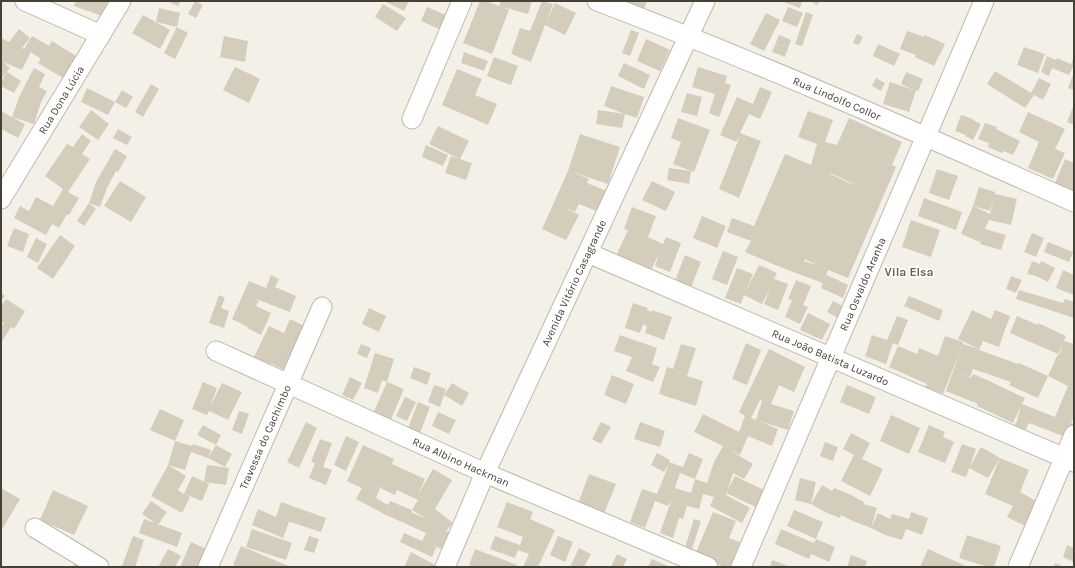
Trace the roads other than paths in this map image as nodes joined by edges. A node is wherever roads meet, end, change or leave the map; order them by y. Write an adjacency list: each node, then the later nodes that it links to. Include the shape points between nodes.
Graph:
1 (25, 1): 7 (street)
2 (121, 1): 7 (street, Rua Dona Lúcia)
3 (462, 1): 9 (street)
4 (597, 1): 8 (street, Rua Lindolfo Collor)
5 (705, 1): 8 (street, Avenida Vitório Casagrande)
6 (984, 1): 10 (street, Rua Osvaldo Aranha)
7 (101, 35): 11 (street, Rua Dona Lúcia)
8 (690, 36): 10 (street, Rua Lindolfo Collor); 13 (street, Avenida Vitório Casagrande)
9 (412, 119)
10 (926, 136): 12 (street, Rua Lindolfo Collor); 16 (street, Rua Osvaldo Aranha)
11 (1, 199)
12 (1074, 202)
13 (588, 253): 16 (street, Rua João Batista Luzardo); 20 (street, Avenida Vitório Casagrande)
14 (322, 307): 17 (street, Travessa do Cachimbo)
15 (216, 351): 17 (street, Rua Albino Hackman)
16 (831, 358): 19 (street, Rua João Batista Luzardo); 26 (street, Rua Osvaldo Aranha)
17 (288, 384): 20 (street, Rua Albino Hackman); 23 (street, Travessa do Cachimbo)
18 (1074, 435): 19 (street)
19 (1069, 460): 27 (street)
20 (485, 473): 24 (street, Avenida Vitório Casagrande); 25 (street, Rua Albino Hackman)
21 (35, 528): 22 (street)
22 (99, 567)
23 (208, 567)
24 (445, 567)
25 (708, 567)
26 (741, 567)
27 (1018, 567)

